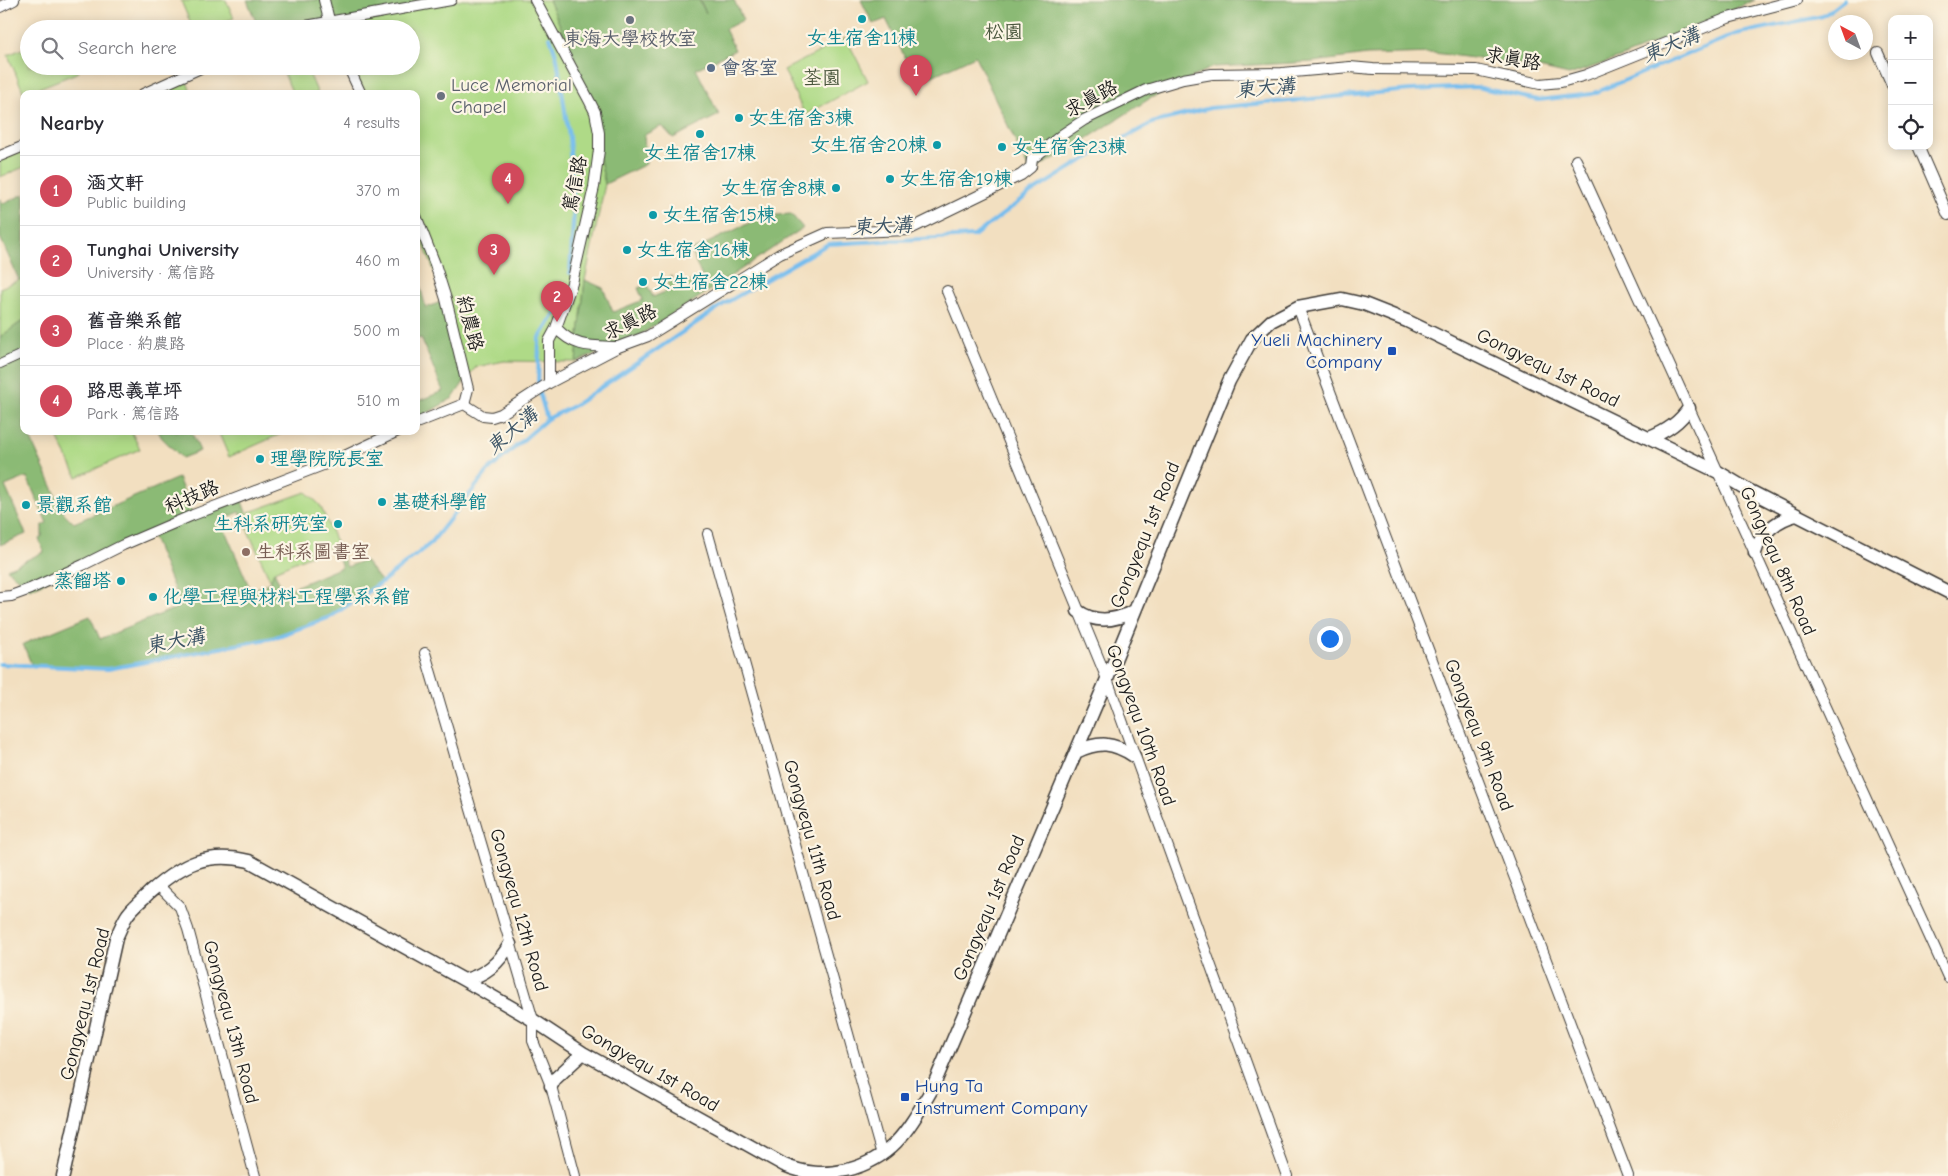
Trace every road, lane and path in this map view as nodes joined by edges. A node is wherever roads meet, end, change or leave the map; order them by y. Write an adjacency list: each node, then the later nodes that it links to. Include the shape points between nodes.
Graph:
1 (14, 0): 6 (street)
2 (324, 0): 7 (street)
3 (451, 0): 8 (street)
4 (1798, 0): 24 (street, 求真路, via 1728,18 1561,82 1540,84 1476,70 1350,67 1282,73 1212,74 1183,79 1146,90 1084,120 1032,159 1032,167 1021,175 908,230 827,233 780,254 648,336)
5 (538, 4): 23 (street, 篤信路, via 595,112 599,133 594,187 572,283)
6 (0, 7)
7 (332, 20)
8 (353, 20)
9 (1878, 53): 12 (street)
10 (185, 75): 13 (street)
11 (352, 75): 14 (street)
12 (1888, 76)
13 (152, 90)
14 (359, 90)
15 (20, 148): 17 (street)
16 (1920, 150): 19 (street)
17 (0, 156)
18 (1576, 160): 29 (street, Gongyequ 8th Road)
19 (1948, 215)
20 (420, 226): 28 (street, 約農路, via 446,299 468,389)
21 (947, 291): 39 (street, Gongyequ 10th Road)
22 (1298, 307): 32 (street, Gongyequ 1st Road, via 1342,299 1364,304 1407,321); 40 (street, Gongyequ 1st Road, via 1271,321 1252,339 1229,381); 57 (street, Gongyequ 9th Road)
23 (556, 328): 24 (street, via 581,345); 27 (street, 篤信路, via 549,341)
24 (618, 347): 27 (street, 求真路)
25 (20, 355): 26 (street)
26 (0, 364)
27 (549, 383): 28 (street, 求真路, via 492,417 483,416)
28 (464, 404): 30 (street)
29 (1689, 408): 32 (street, via 1677,421); 33 (street, Gongyequ 8th Road)
30 (420, 421)
31 (389, 435): 38 (street, 科技路, via 336,460 192,514 30,589)
32 (1649, 438): 33 (street, Gongyequ 1st Road)
33 (1718, 472): 34 (street, Gongyequ 1st Road); 36 (street, Gongyequ 8th Road)
34 (1797, 515): 36 (street, via 1786,517 1765,534); 37 (street, Gongyequ 1st Road)
35 (708, 534): 52 (street, Gongyequ 11th Road)
36 (1755, 553): 47 (street, Gongyequ 8th Road)
37 (1948, 592)
38 (0, 597)
39 (1078, 611): 40 (street, via 1098,620 1111,620); 42 (street, Gongyequ 10th Road)
40 (1134, 611): 42 (street, Gongyequ 1st Road)
41 (425, 653): 46 (street, Gongyequ 12th Road)
42 (1106, 679): 43 (street, Gongyequ 1st Road); 44 (street, Gongyequ 10th Road)
43 (1076, 752): 44 (street, via 1108,744); 52 (street, Gongyequ 1st Road, via 932,1089 902,1136)
44 (1134, 756): 56 (street, Gongyequ 10th Road)
45 (158, 885): 48 (street, Gongyequ 1st Road, via 196,860 218,856 249,861); 53 (street, Gongyequ 1st Road, via 128,914 116,938); 54 (street, Gongyequ 13th Road, via 180,907 188,929)
46 (510, 944): 48 (street, via 499,962); 49 (street, Gongyequ 12th Road)
47 (1948, 977)
48 (464, 980): 49 (street, Gongyequ 1st Road)
49 (533, 1020): 50 (street, Gongyequ 1st Road); 51 (street, Gongyequ 12th Road, via 533,1041)
50 (583, 1053): 51 (street); 52 (street, Gongyequ 1st Road, via 798,1171 814,1174 840,1172 868,1164)
51 (551, 1086): 55 (street, Gongyequ 12th Road)
52 (882, 1155)
53 (63, 1176)
54 (255, 1176)
55 (575, 1176)
56 (1287, 1176)
57 (1628, 1176)

